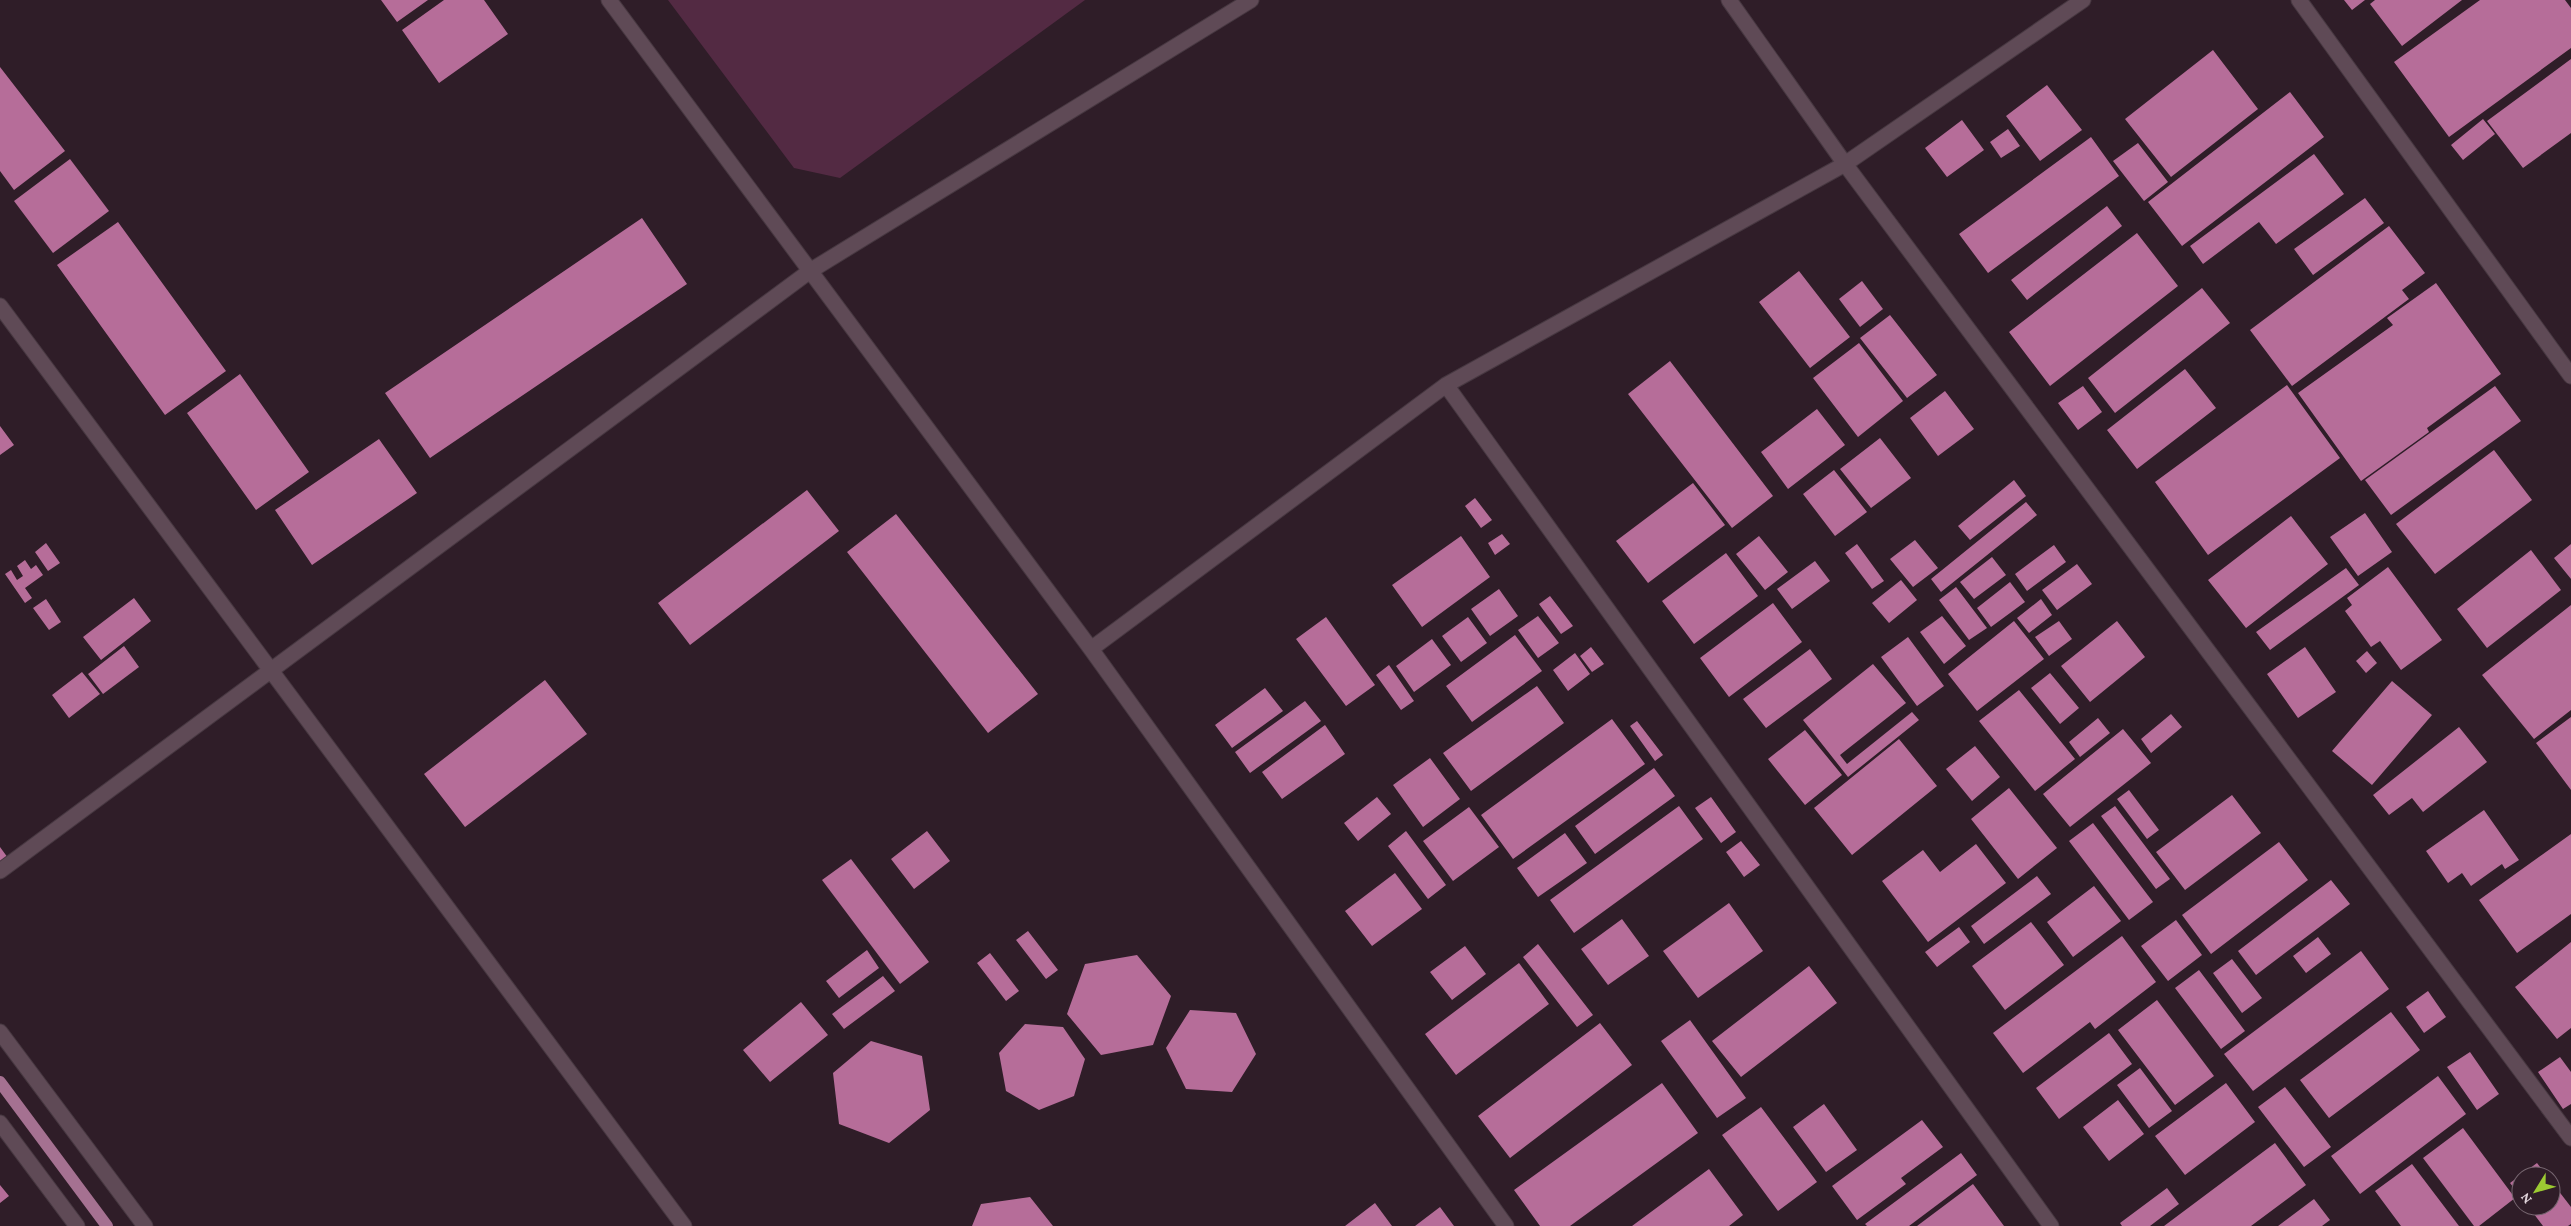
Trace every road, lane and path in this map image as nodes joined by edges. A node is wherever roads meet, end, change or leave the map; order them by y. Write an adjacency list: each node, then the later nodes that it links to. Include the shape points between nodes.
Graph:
1 (609, 0): 7 (street)
2 (1251, 0): 7 (street)
3 (1730, 0): 6 (street)
4 (2083, 0): 6 (street)
5 (2299, 0): 9 (street)
6 (1845, 164): 10 (street); 16 (street)
7 (810, 271): 11 (street); 12 (street)
8 (0, 306): 12 (street)
9 (2571, 376)
10 (1446, 385): 11 (street); 21 (street)
11 (1091, 649): 20 (street)
12 (271, 670): 13 (street); 19 (street)
13 (0, 871)
14 (0, 1032): 18 (street)
15 (0, 1123): 17 (street)
16 (2571, 1138)
17 (77, 1226)
18 (145, 1226)
19 (684, 1226)
20 (1506, 1226)
21 (2051, 1226)

